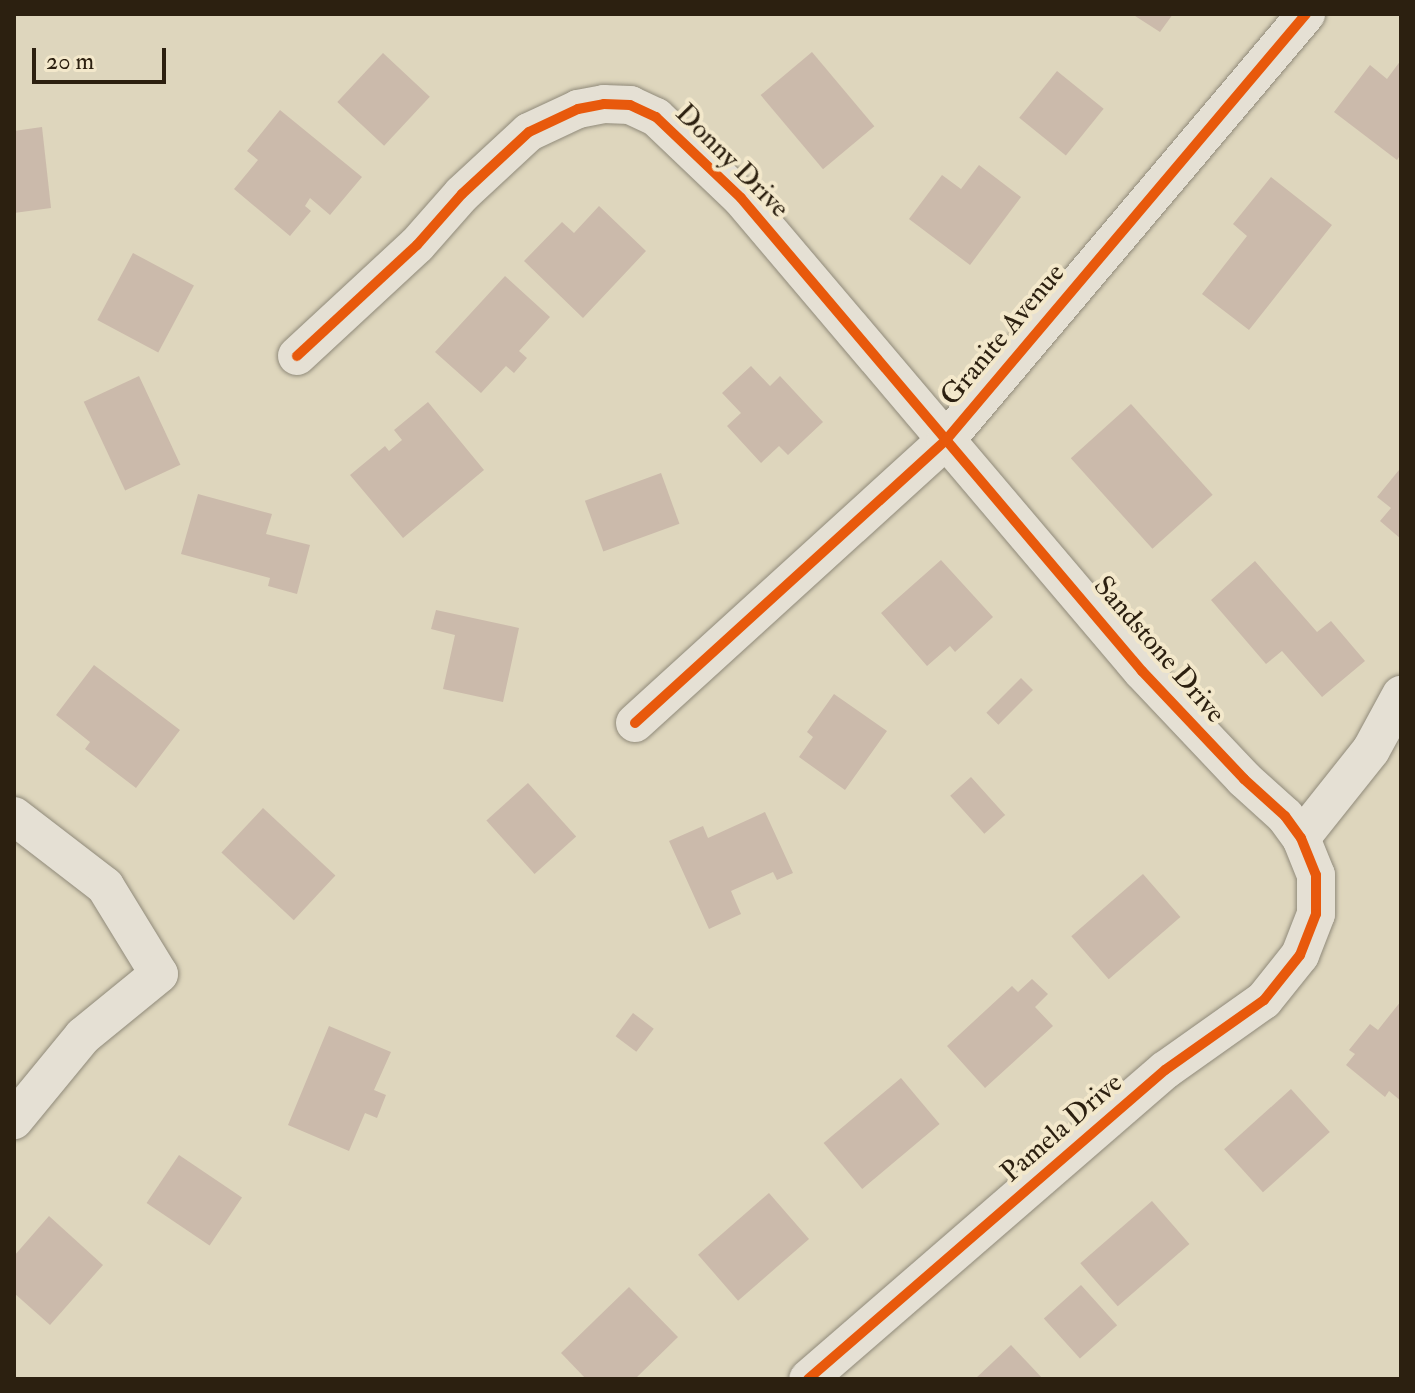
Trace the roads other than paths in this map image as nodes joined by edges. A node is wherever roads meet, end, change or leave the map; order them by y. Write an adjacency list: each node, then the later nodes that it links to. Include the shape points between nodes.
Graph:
1 (1306, 14): 3 (street, Granite Avenue)
2 (297, 356): 3 (street, Donny Drive, via 529,132 578,109 630,105 656,117 741,198)
3 (946, 440): 5 (street, Granite Avenue); 7 (street, Sandstone Drive, via 1150,680)
4 (1401, 695): 7 (street, via 1371,750)
5 (635, 723)
6 (14, 816): 9 (street, via 105,886 159,974 83,1036)
7 (1301, 838): 8 (street, Sandstone Drive)
8 (1319, 897): 10 (street, Pamela Drive, via 1300,955 1264,1000 1165,1070)
9 (14, 1120)
10 (808, 1379)

